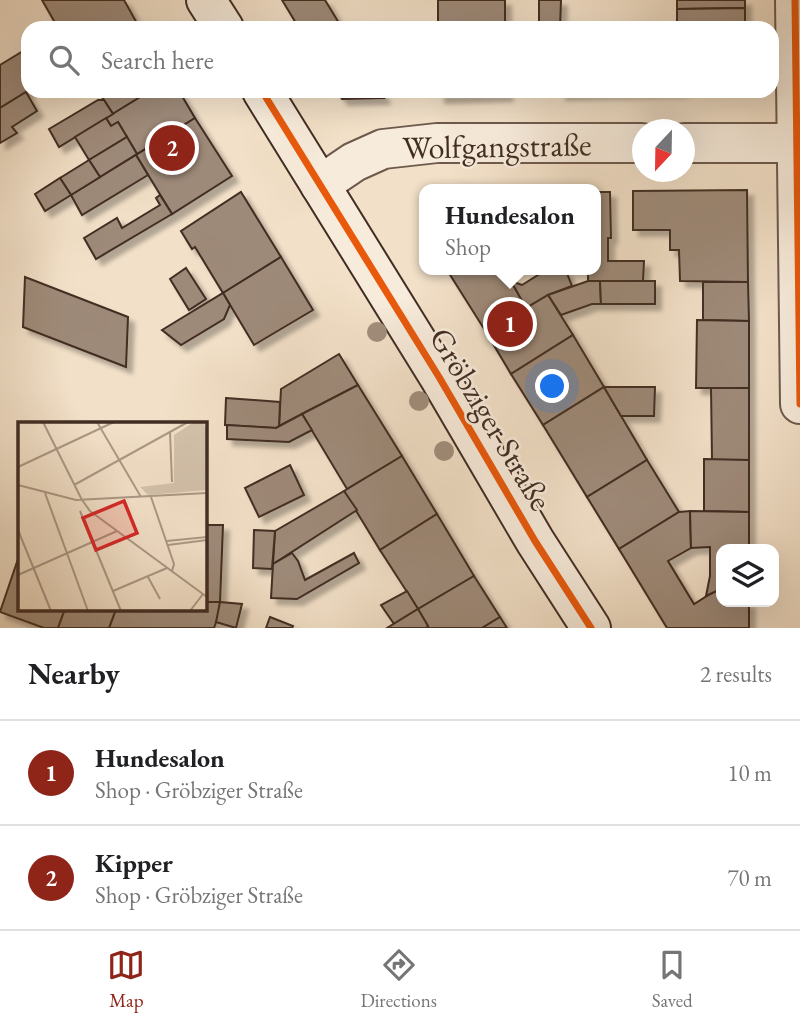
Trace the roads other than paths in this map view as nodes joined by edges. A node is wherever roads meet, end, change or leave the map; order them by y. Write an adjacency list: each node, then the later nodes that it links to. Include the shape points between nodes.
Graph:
1 (206, 0): 3 (street)
2 (794, 0): 7 (street)
3 (220, 21)
4 (266, 98): 8 (street, Gröbziger Straße)
5 (632, 143): 8 (street, Wolfgangstraße, via 437,143 383,149)
6 (695, 143): 7 (street)
7 (798, 143): 9 (street)
8 (320, 185): 10 (street, Gröbziger Straße)
9 (800, 404)
10 (591, 628)

